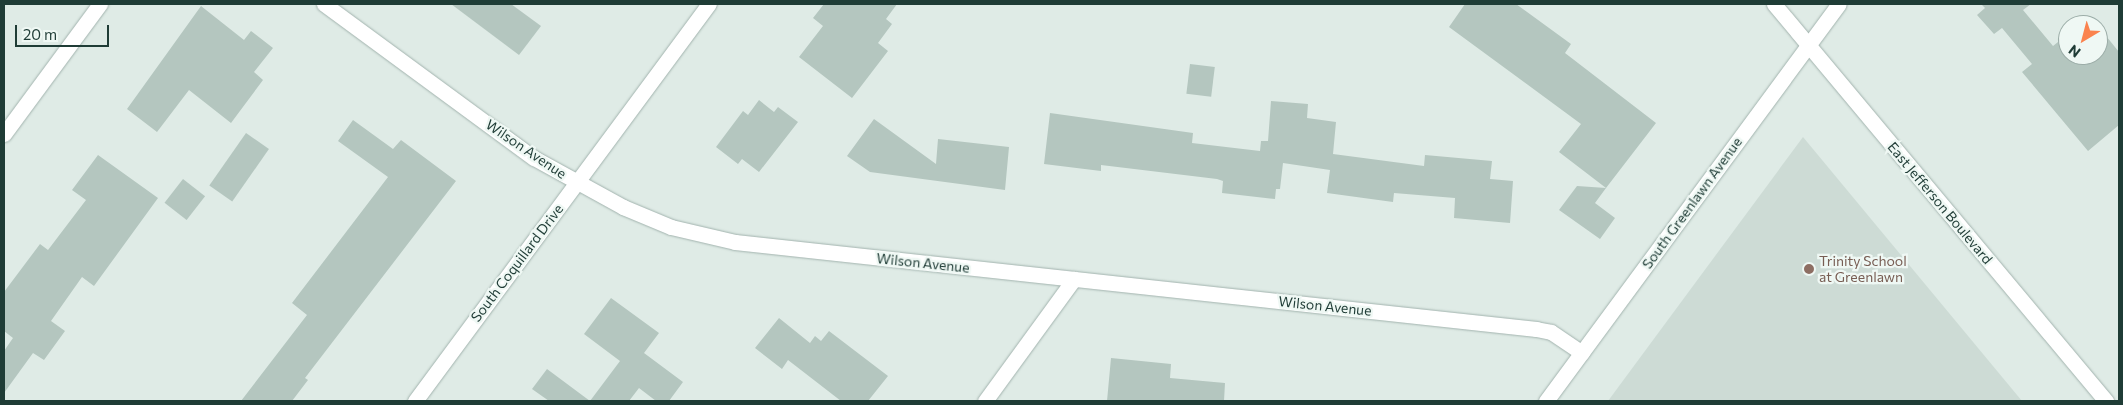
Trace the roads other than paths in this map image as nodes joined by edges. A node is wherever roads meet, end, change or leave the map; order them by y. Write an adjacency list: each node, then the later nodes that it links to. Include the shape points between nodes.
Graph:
1 (100, 4): 7 (street)
2 (324, 4): 8 (street, Wilson Avenue, via 534,158)
3 (709, 4): 8 (street, South Coquillard Drive)
4 (1774, 4): 6 (street, East Jefferson Boulevard)
5 (1839, 4): 6 (street, South Greenlawn Avenue)
6 (1808, 45): 10 (street, South Greenlawn Avenue); 14 (street, East Jefferson Boulevard)
7 (4, 134)
8 (576, 183): 9 (street, Wilson Avenue, via 671,227 736,242); 11 (street, South Coquillard Drive)
9 (1074, 279): 10 (street, Wilson Avenue, via 1536,329 1551,332); 12 (street)
10 (1582, 353): 13 (street, South Greenlawn Avenue)
11 (415, 401)
12 (985, 401)
13 (1546, 401)
14 (2106, 401)

